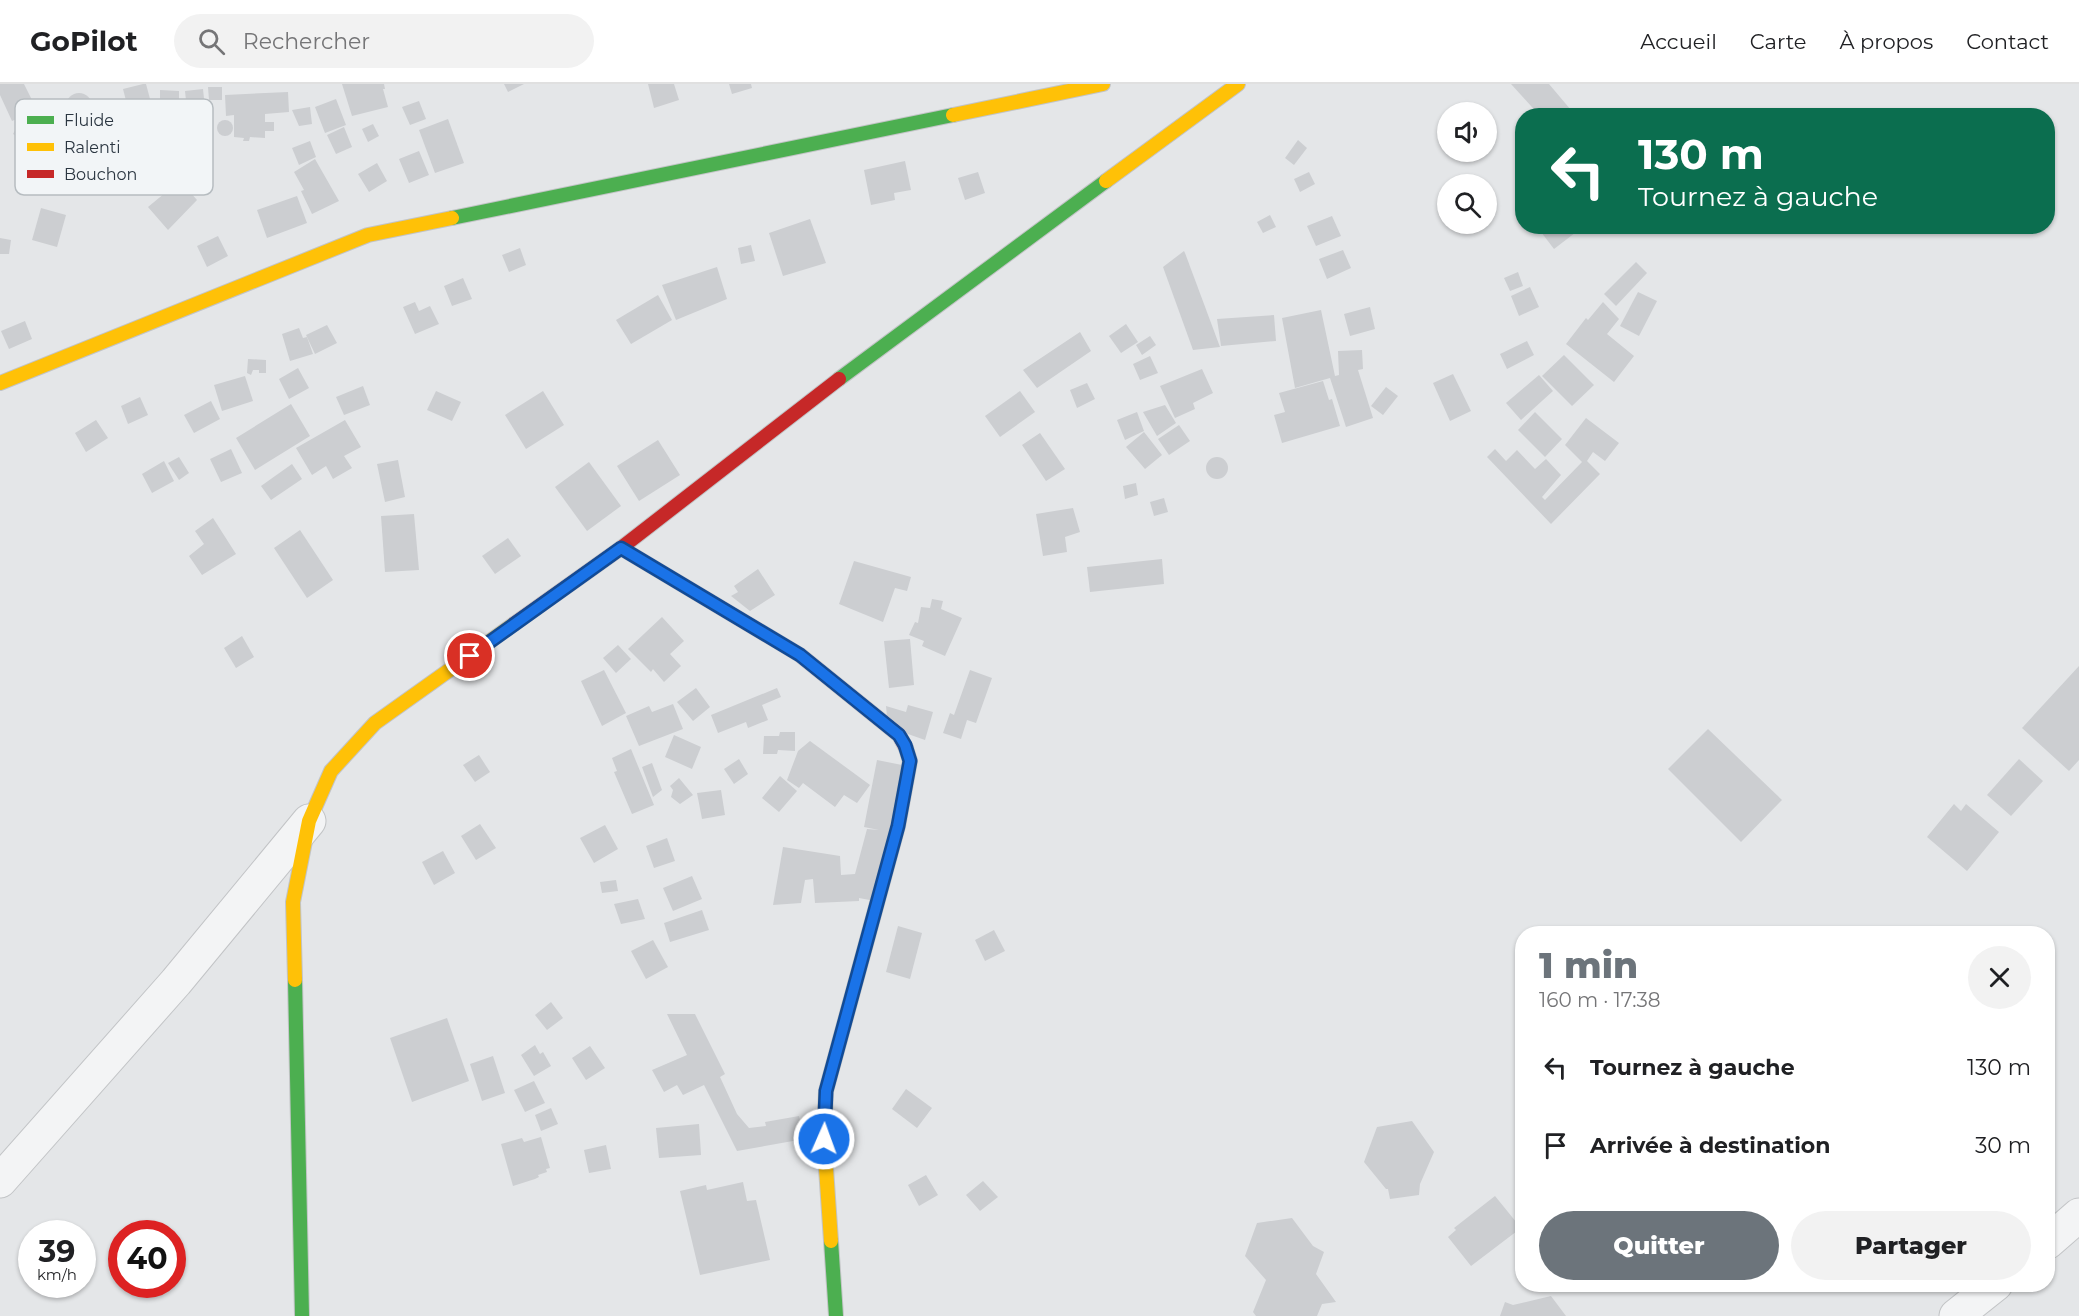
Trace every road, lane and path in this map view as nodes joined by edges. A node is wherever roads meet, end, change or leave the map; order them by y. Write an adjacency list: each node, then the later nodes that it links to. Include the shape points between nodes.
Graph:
1 (1103, 84): 3 (street, via 368,235)
2 (1238, 84): 4 (street, via 840,378)
3 (0, 383)
4 (621, 548): 5 (street, via 375,723 331,771); 11 (street, via 800,655 899,735 910,761 898,826 826,1091 824,1139)
5 (309, 822): 6 (street, via 176,982); 10 (street, via 293,902)
6 (0, 1181)
7 (2079, 1215): 8 (street)
8 (2055, 1236)
9 (1986, 1292): 12 (street)
10 (302, 1316)
11 (836, 1316)
12 (1956, 1316)

